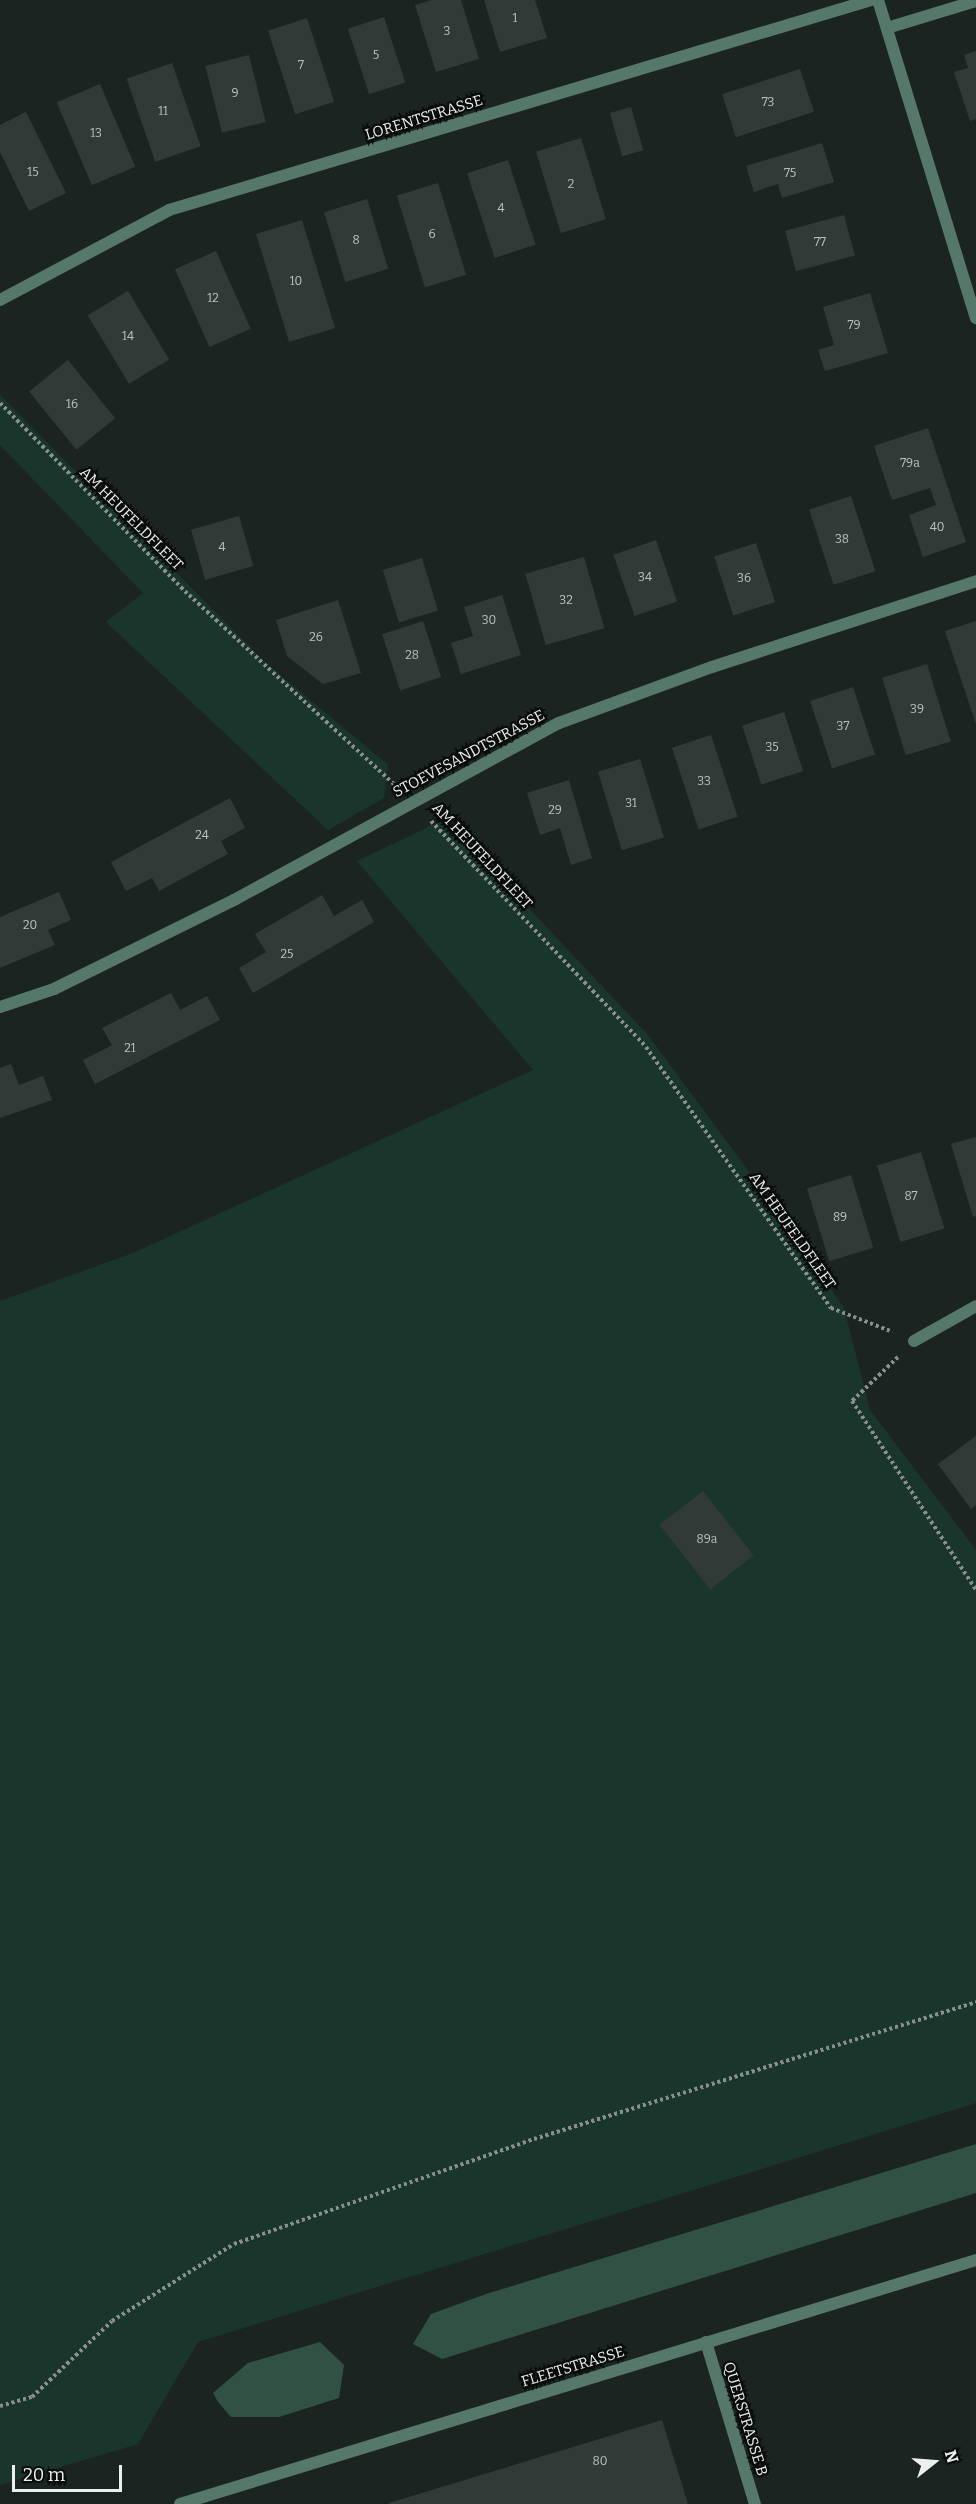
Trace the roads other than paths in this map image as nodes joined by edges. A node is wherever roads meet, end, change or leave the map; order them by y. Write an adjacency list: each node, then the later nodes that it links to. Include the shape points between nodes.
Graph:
1 (871, 0): 5 (street, LORENTSTRASSE, via 169,210)
2 (878, 0): 4 (street)
3 (976, 1): 4 (street)
4 (887, 28): 6 (street)
5 (0, 300)
6 (976, 318)
7 (976, 581): 8 (street, STOEVESANDTSTRASSE, via 559,723 234,900 54,989)
8 (0, 1007)
9 (976, 1306): 10 (street)
10 (914, 1341)
11 (976, 2260): 12 (street, FLEETSTRASSE)
12 (706, 2342): 13 (street, FLEETSTRASSE); 14 (street, QUERSTRASSE B)
13 (180, 2504)
14 (756, 2504)

